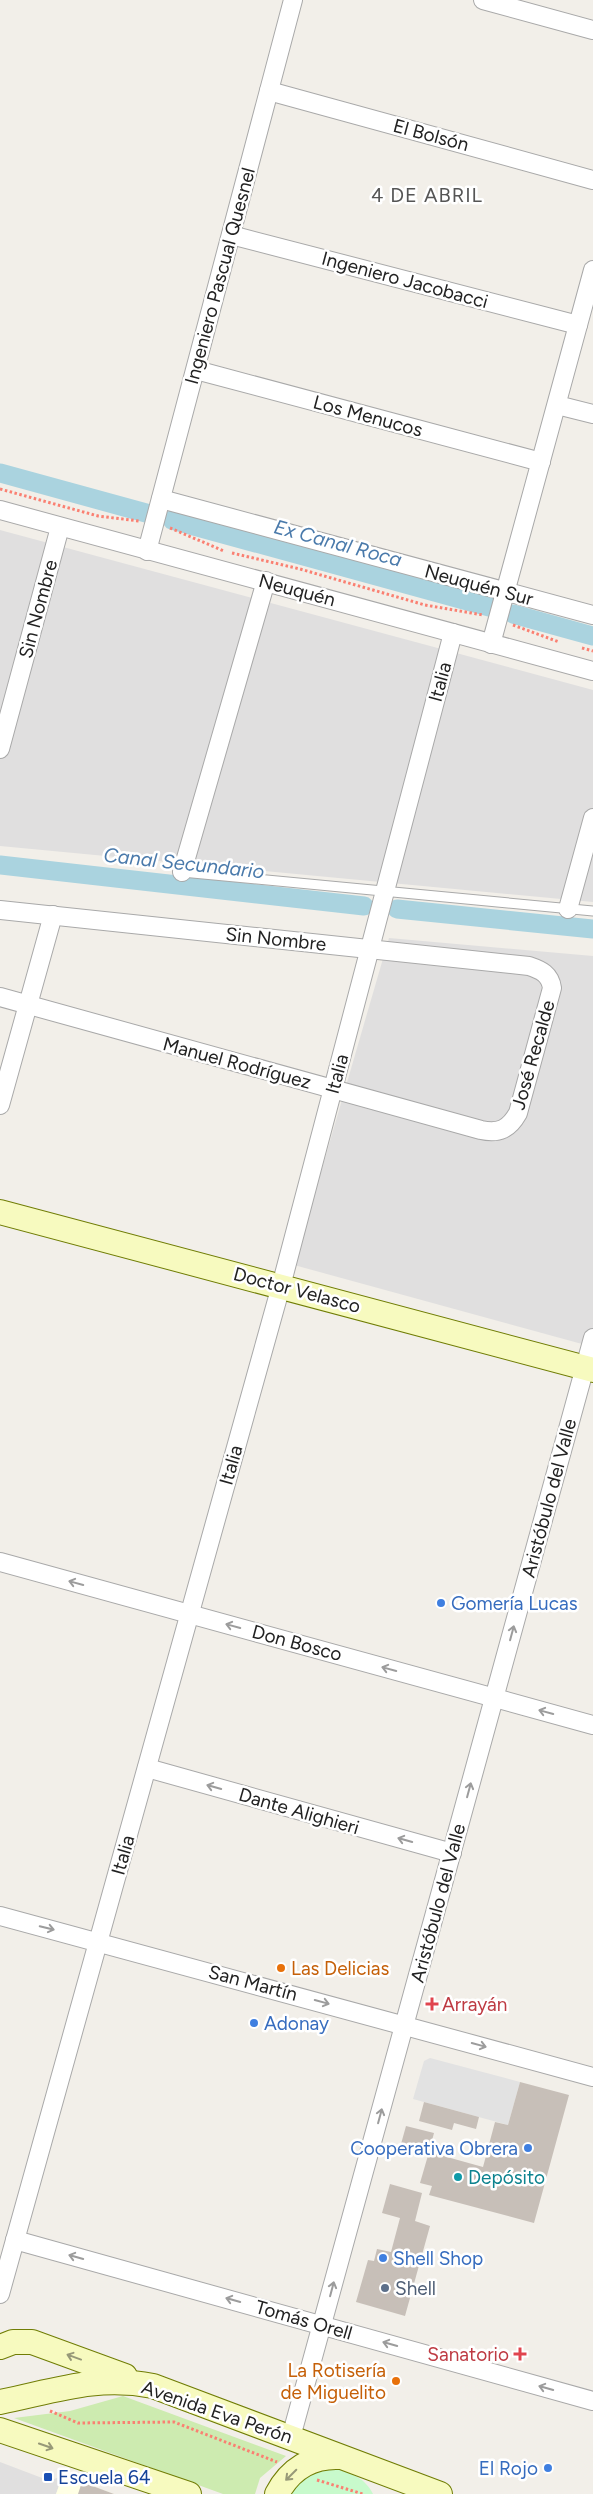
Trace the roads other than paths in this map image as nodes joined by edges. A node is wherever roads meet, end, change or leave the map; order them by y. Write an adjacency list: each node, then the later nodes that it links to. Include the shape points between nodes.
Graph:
1 (293, 0): 4 (street, Ingeniero Pascual Quesnel)
2 (483, 0): 3 (street)
3 (593, 30)
4 (269, 91): 5 (street, El Bolsón); 6 (street, Ingeniero Pascual Quesnel)
5 (593, 180)
6 (231, 235): 8 (street, Ingeniero Jacobacci); 9 (street, Ingeniero Pascual Quesnel)
7 (593, 270): 8 (street)
8 (578, 325): 10 (street)
9 (196, 370): 12 (street, Los Menucos); 13 (street, Ingeniero Pascual Quesnel)
10 (556, 405): 11 (street); 12 (street)
11 (593, 414)
12 (541, 462): 18 (street)
13 (161, 499): 16 (street, Ingeniero Pascual Quesnel); 18 (street, Neuquén Sur)
14 (0, 510): 15 (street, Neuquén)
15 (60, 527): 16 (street, Neuquén); 23 (street, Sin Nombre)
16 (147, 551): 17 (street, Neuquén)
17 (266, 581): 20 (street, Neuquén); 25 (street)
18 (505, 592): 19 (street, Neuquén Sur); 21 (street)
19 (593, 615)
20 (453, 633): 21 (street, Neuquén); 26 (street, Italia)
21 (491, 644): 22 (street, Neuquén)
22 (593, 671)
23 (0, 749)
24 (593, 818): 27 (street)
25 (182, 872): 26 (lane)
26 (385, 893): 27 (lane); 31 (street, Italia)
27 (568, 909): 29 (lane)
28 (0, 910): 30 (street, Sin Nombre)
29 (593, 911)
30 (52, 916): 31 (street, Sin Nombre); 34 (street)
31 (369, 949): 32 (street, Sin Nombre, via 529,966 543,971); 35 (street, Italia)
32 (548, 977): 37 (street, José Recalde, via 552,994 518,1113)
33 (0, 997): 34 (street, Manuel Rodríguez)
34 (28, 1005): 35 (street, Manuel Rodríguez); 36 (street)
35 (333, 1090): 37 (street, Manuel Rodríguez, via 481,1130); 39 (street, Italia)
36 (0, 1105)
37 (503, 1130)
38 (0, 1212): 39 (main road, Doctor Velasco)
39 (281, 1286): 41 (main road, Doctor Velasco); 43 (street, Italia)
40 (593, 1338): 41 (street, Aristóbulo del Valle)
41 (589, 1369): 44 (street, Aristóbulo del Valle, one-way to 41)
42 (0, 1562): 43 (street, Don Bosco, one-way to 42)
43 (190, 1614): 44 (street, Don Bosco, one-way to 43); 46 (street, Italia)
44 (494, 1698): 45 (street, Don Bosco, one-way to 44); 47 (street, Aristóbulo del Valle, one-way to 44)
45 (593, 1725)
46 (147, 1768): 47 (street, Dante Alighieri, one-way to 46); 49 (street, Italia)
47 (452, 1853): 50 (street, Aristóbulo del Valle)
48 (0, 1916): 49 (street, San Martín, one-way to 49)
49 (99, 1941): 50 (street, San Martín, one-way to 50); 52 (street, Italia)
50 (404, 2025): 51 (street, San Martín, one-way to 51); 54 (street, Aristóbulo del Valle, one-way to 50)
51 (593, 2077)
52 (15, 2240): 53 (street, Italia); 54 (street, Tomás Orell, one-way to 52)
53 (0, 2294)
54 (322, 2325): 57 (street, Tomás Orell, one-way to 54); 60 (street, Aristóbulo del Valle)
55 (0, 2347): 56 (main road, one-way to 55, via 32,2342 13,2342)
56 (153, 2386): 58 (main road, Avenida Eva Perón, via 119,2381 93,2382); 60 (main road, Avenida Eva Perón)
57 (593, 2401)
58 (0, 2402)
59 (0, 2430): 63 (main road, one-way to 63)
60 (290, 2437): 61 (main road, Avenida Eva Perón)
61 (344, 2458): 62 (main road, Avenida Eva Perón); 64 (main road, Avenida Eva Perón, one-way to 64, via 313,2460 295,2470)
62 (367, 2466): 65 (main road); 66 (main road, Avenida Eva Perón)
63 (189, 2494)
64 (277, 2494)
65 (383, 2494)
66 (440, 2494)

